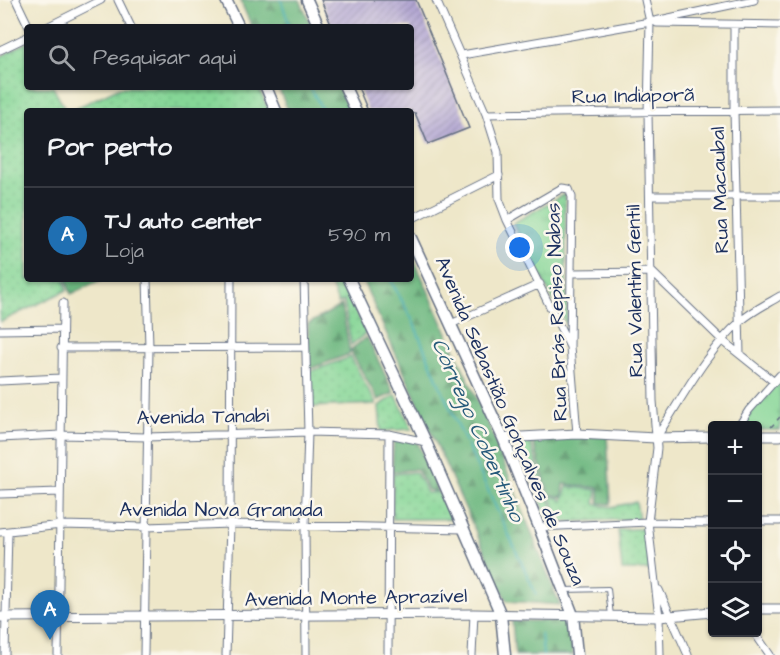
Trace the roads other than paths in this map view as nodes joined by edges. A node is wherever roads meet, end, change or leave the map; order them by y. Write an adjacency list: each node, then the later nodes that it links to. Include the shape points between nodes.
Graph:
1 (15, 0): 10 (street)
2 (102, 0): 11 (street)
3 (118, 0): 12 (street)
4 (226, 0): 13 (main road)
5 (307, 0): 14 (main road)
6 (436, 0): 19 (street)
7 (645, 0): 9 (street, Rua Valentim Gentil)
8 (754, 0): 9 (street)
9 (650, 22): 15 (street); 19 (street); 26 (street, Rua Valentim Gentil)
10 (27, 24)
11 (53, 24)
12 (130, 24)
13 (238, 24)
14 (318, 24)
15 (734, 25): 16 (street); 25 (street, Rua Macaubal)
16 (780, 25)
17 (24, 38): 18 (street)
18 (0, 50)
19 (462, 55): 27 (street)
20 (267, 90): 22 (main road)
21 (346, 90): 23 (main road)
22 (275, 108)
23 (355, 108)
24 (780, 110): 25 (street, Rua Indiaporã)
25 (734, 111): 26 (street, Rua Indiaporã); 31 (street, Rua Macaubal)
26 (648, 112): 27 (street, Rua Indiaporã); 29 (street, Rua Valentim Gentil)
27 (486, 114): 28 (street, via 498,152)
28 (499, 175): 32 (street); 33 (street, via 499,200)
29 (650, 196): 31 (street); 35 (street, Rua Valentim Gentil)
30 (780, 196): 31 (street)
31 (737, 197): 44 (street, Rua Macaubal)
32 (414, 218)
33 (507, 220): 36 (street, Rua Brás Repiso Nabas, via 562,188 569,189); 41 (street)
34 (414, 244): 45 (main road, Avenida Sebastião Gonçalves de Souza)
35 (652, 272): 36 (street); 48 (street); 73 (street, Rua Valentim Gentil)
36 (572, 273): 52 (street, Rua Brás Repiso Nabas)
37 (147, 282): 49 (street)
38 (231, 282): 50 (street)
39 (304, 282): 51 (street)
40 (350, 282): 60 (main road)
41 (540, 284): 45 (street); 52 (street)
42 (780, 296): 44 (street)
43 (63, 303): 46 (street)
44 (740, 322): 48 (street); 54 (street, Rua Macaubal)
45 (451, 324): 72 (main road, Avenida Sebastião Gonçalves de Souza)
46 (61, 329): 47 (street); 53 (street)
47 (0, 330)
48 (723, 341): 54 (street); 73 (street, via 699,369)
49 (149, 347): 50 (street); 53 (street); 68 (street)
50 (230, 347): 51 (street); 62 (street)
51 (304, 347): 61 (street)
52 (570, 347): 64 (street, Rua Brás Repiso Nabas)
53 (61, 348): 56 (street)
54 (740, 354): 58 (street)
55 (780, 375): 58 (street)
56 (60, 378): 57 (street); 65 (street)
57 (0, 381)
58 (773, 381): 59 (street)
59 (743, 421)
60 (417, 424): 71 (street); 74 (main road)
61 (308, 432): 62 (street, Avenida Tanabi); 63 (street, Avenida Tanabi); 86 (street)
62 (231, 434): 68 (street, Avenida Tanabi); 82 (street)
63 (389, 434): 71 (street, Avenida Tanabi); 84 (street)
64 (577, 434): 72 (street); 73 (street)
65 (61, 435): 68 (street, Avenida Tanabi); 70 (street, Avenida Tanabi); 75 (street)
66 (762, 436): 67 (street)
67 (780, 436)
68 (147, 437): 85 (street)
69 (708, 437): 73 (street)
70 (0, 438)
71 (407, 438): 74 (street, Avenida Tanabi)
72 (502, 438): 87 (main road, Avenida Sebastião Gonçalves de Souza)
73 (656, 438): 80 (street, Rua Valentim Gentil)
74 (426, 442): 77 (main road)
75 (59, 492): 76 (street); 83 (street)
76 (0, 494)
77 (457, 514): 88 (street); 89 (main road)
78 (762, 521): 79 (street)
79 (780, 521)
80 (648, 522): 81 (street); 87 (street); 103 (street, Rua Valentim Gentil)
81 (708, 523)
82 (230, 524): 85 (street, Avenida Nova Granada); 86 (street, Avenida Nova Granada); 105 (street)
83 (61, 525): 85 (street, Avenida Nova Granada); 90 (street, Avenida Nova Granada); 98 (street)
84 (389, 526): 86 (street, Avenida Nova Granada); 88 (street, Avenida Nova Granada); 101 (street)
85 (147, 527): 99 (street)
86 (305, 527): 100 (street)
87 (539, 527): 91 (main road, Avenida Sebastião Gonçalves de Souza)
88 (442, 529): 89 (street, Avenida Nova Granada)
89 (464, 529): 96 (main road)
90 (4, 532): 104 (street)
91 (563, 590): 97 (main road, Avenida Sebastião Gonçalves de Souza); 102 (lane, via 608,590)
92 (762, 609): 93 (street)
93 (780, 609)
94 (708, 612): 103 (street, Avenida Monte Aprazível)
95 (474, 614): 96 (street, Avenida Monte Aprazível); 101 (street, Avenida Monte Aprazível); 113 (street)
96 (501, 615): 97 (street, Avenida Monte Aprazível); 114 (main road)
97 (573, 615): 102 (street, Avenida Monte Aprazível); 115 (main road, Avenida Sebastião Gonçalves de Souza)
98 (59, 616): 99 (street, Avenida Monte Aprazível); 104 (street, Avenida Monte Aprazível); 108 (street)
99 (145, 616): 105 (street, Avenida Monte Aprazível); 109 (street)
100 (307, 616): 101 (street, Avenida Monte Aprazível); 105 (street, Avenida Monte Aprazível); 111 (street)
101 (388, 616): 112 (street)
102 (611, 616): 103 (street, Avenida Monte Aprazível)
103 (664, 616): 116 (street, Rua Valentim Gentil); 117 (street)
104 (3, 617): 107 (street)
105 (226, 617): 110 (street)
106 (757, 637): 118 (street)
107 (5, 655)
108 (58, 655)
109 (144, 655)
110 (226, 655)
111 (306, 655)
112 (388, 655)
113 (472, 655)
114 (505, 655)
115 (577, 655)
116 (660, 655)
117 (688, 655)
118 (770, 655)

